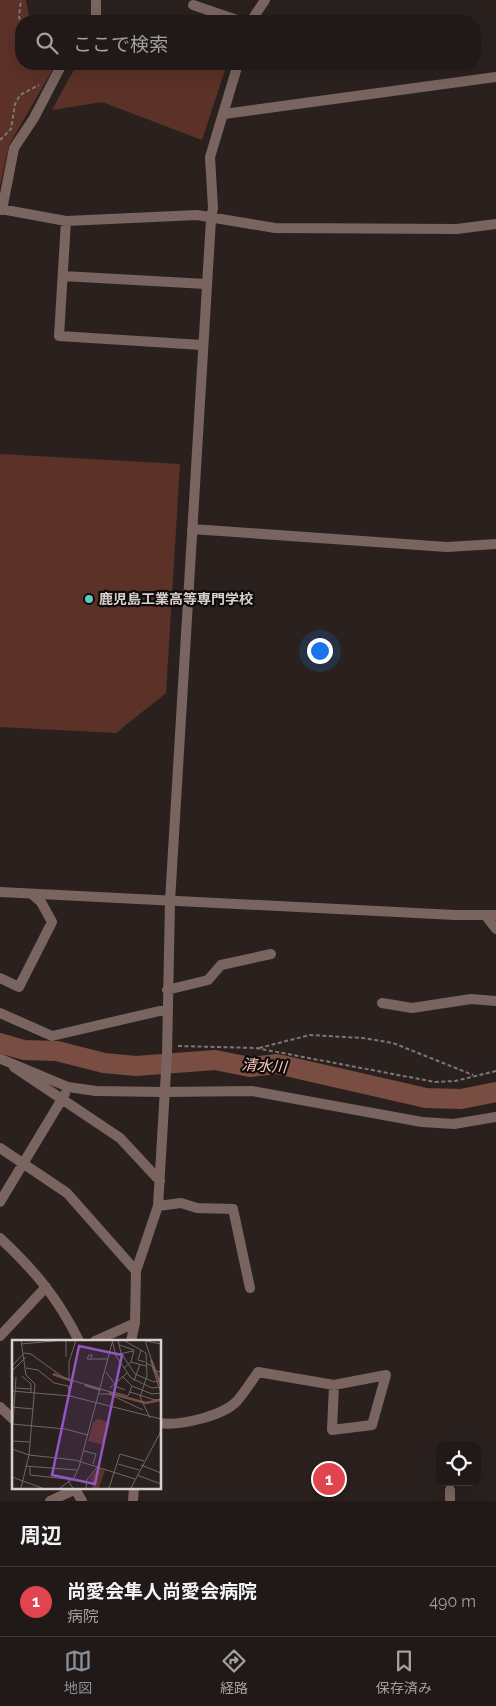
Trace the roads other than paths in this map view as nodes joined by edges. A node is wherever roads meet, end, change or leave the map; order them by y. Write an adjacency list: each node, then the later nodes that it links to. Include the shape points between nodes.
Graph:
1 (96, 0): 4 (street)
2 (265, 0): 6 (street)
3 (193, 5): 5 (street)
4 (96, 15)
5 (222, 15)
6 (255, 15)
7 (59, 70): 11 (street, via 14,148)
8 (236, 70): 10 (street)
9 (496, 77): 10 (street)
10 (224, 114): 12 (street, via 210,157 214,208)
11 (1, 209): 13 (street)
12 (211, 219): 13 (street, via 197,215); 14 (street, via 275,228 456,229); 16 (street)
13 (66, 221): 15 (street)
14 (496, 224)
15 (63, 276): 16 (street); 17 (street, via 59,336)
16 (206, 284): 17 (street)
17 (202, 345): 18 (street)
18 (192, 529): 19 (street, via 466,548); 22 (street)
19 (496, 544)
20 (0, 892): 21 (street)
21 (32, 894): 22 (street); 26 (street, via 41,902 52,922 19,987)
22 (170, 901): 23 (street); 27 (street)
23 (491, 916): 24 (street)
24 (496, 929)
25 (271, 954): 27 (street, via 221,965 208,980)
26 (0, 978)
27 (167, 990): 30 (street)
28 (496, 1001): 29 (street, via 471,998 412,1008)
29 (382, 1003)
30 (168, 1009): 31 (street, via 52,1036); 34 (street)
31 (0, 1013)
32 (0, 1059): 33 (street); 35 (street)
33 (68, 1087): 34 (street, via 96,1091); 35 (street)
34 (163, 1092): 36 (street, via 252,1091 422,1122 454,1124); 39 (street)
35 (62, 1098): 38 (street); 39 (street, via 120,1138)
36 (496, 1117)
37 (0, 1148): 38 (street)
38 (24, 1164): 40 (street); 43 (street, via 67,1193)
39 (160, 1181): 41 (street)
40 (0, 1202)
41 (158, 1206): 43 (street); 45 (street, via 181,1203 197,1208 233,1209)
42 (0, 1238): 44 (street)
43 (136, 1271): 46 (street)
44 (46, 1287): 47 (street); 48 (street, via 64,1310)
45 (250, 1288)
46 (135, 1323): 49 (street); 50 (street)
47 (0, 1336)
48 (79, 1340)
49 (97, 1340)
50 (131, 1340)
51 (334, 1385): 51 (street, via 386,1375 372,1425 332,1430); 54 (street, via 258,1372 236,1402 197,1420)
52 (0, 1407): 53 (street)
53 (12, 1418)
54 (161, 1423)
55 (75, 1488): 58 (street); 59 (street)
56 (134, 1488): 60 (street)
57 (450, 1490): 61 (street)
58 (50, 1501)
59 (82, 1501)
60 (133, 1501)
61 (450, 1501)

